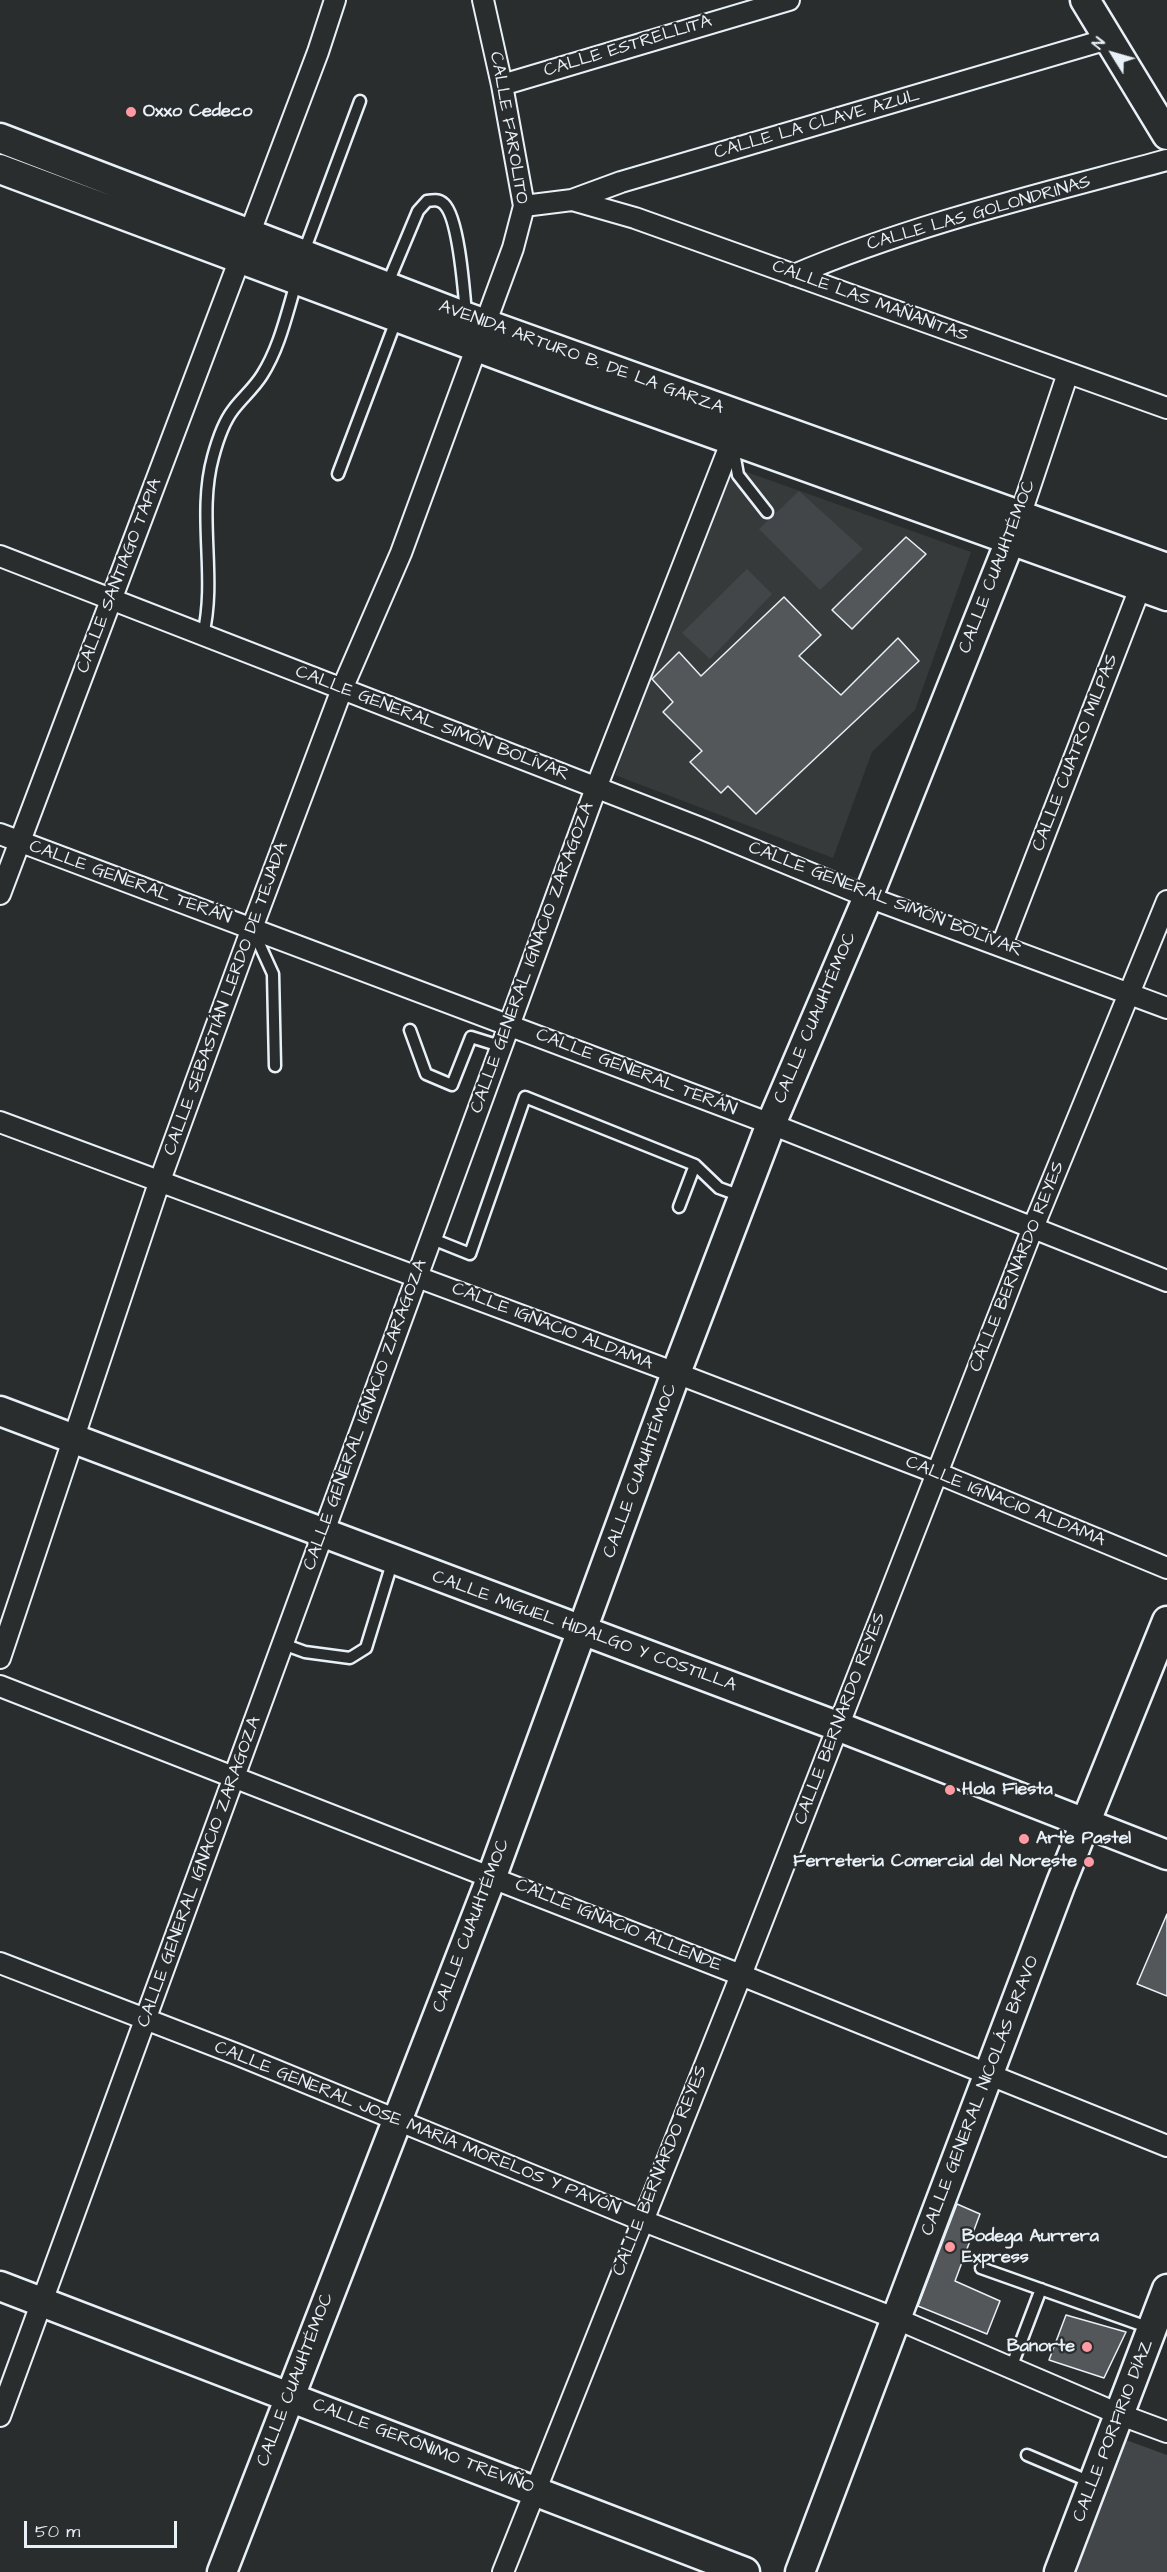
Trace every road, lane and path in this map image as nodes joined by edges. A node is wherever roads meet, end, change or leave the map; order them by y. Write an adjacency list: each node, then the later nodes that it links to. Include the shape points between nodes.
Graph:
1 (335, 0): 14 (street, CALLE SANTIAGO TAPIA)
2 (483, 0): 6 (street, CALLE FAROLITO)
3 (789, 0): 6 (street, CALLE ESTRELLITA)
4 (1085, 0): 5 (street)
5 (1108, 39): 8 (street); 12 (street, CALLE LA CLAVE AZUL, via 621,182)
6 (502, 85): 13 (street, CALLE FAROLITO)
7 (360, 101): 15 (lane)
8 (1167, 135)
9 (5, 140): 11 (street); 14 (street, AVENIDA ARTURO B. DE LA GARZA)
10 (1167, 160): 16 (street, CALLE LAS GOLONDRINAS, via 989,207 856,250)
11 (0, 169): 14 (street, AVENIDA ARTURO B. DE LA GARZA)
12 (572, 200): 13 (street, CALLE LA CLAVE AZUL); 16 (street, CALLE LAS MAÑANITAS, via 635,218)
13 (524, 206): 19 (street, CALLE FAROLITO, via 513,248)
14 (245, 246): 15 (street, AVENIDA ARTURO B. DE LA GARZA); 28 (street, CALLE SANTIAGO TAPIA)
15 (300, 267): 17 (street, AVENIDA ARTURO B. DE LA GARZA); 18 (street, AVENIDA ARTURO B. DE LA GARZA); 29 (lane, via 268,364 231,413 213,457 206,490 209,582)
16 (794, 275): 20 (street, CALLE LAS MAÑANITAS)
17 (386, 286): 19 (street, AVENIDA ARTURO B. DE LA GARZA); 19 (lane, via 418,212 427,201 438,201 446,206 453,225)
18 (397, 318): 19 (street, AVENIDA ARTURO B. DE LA GARZA); 23 (lane)
19 (476, 329): 22 (street, AVENIDA ARTURO B. DE LA GARZA); 30 (street, CALLE SEBASTIÁN LERDO DE TEJADA, via 401,553)
20 (1068, 373): 21 (street, CALLE LAS MAÑANITAS); 25 (street, CALLE CUAUHTÉMOC)
21 (1167, 408)
22 (736, 429): 24 (lane, via 738,475); 25 (street, AVENIDA ARTURO B. DE LA GARZA); 31 (street, CALLE GENERAL IGNACIO ZARAGOZA)
23 (338, 474)
24 (767, 512)
25 (1015, 527): 27 (street, AVENIDA ARTURO B. DE LA GARZA); 35 (street, CALLE CUAUHTÉMOC)
26 (0, 556): 28 (street, CALLE GENERAL SIMÓN BOLÍVAR)
27 (1156, 578): 38 (street, CALLE CUATRO MILPAS)
28 (111, 601): 29 (street, CALLE GENERAL SIMÓN BOLÍVAR); 33 (street, CALLE SANTIAGO TAPIA)
29 (203, 635): 30 (street, CALLE GENERAL SIMÓN BOLÍVAR)
30 (342, 689): 31 (street, CALLE GENERAL SIMÓN BOLÍVAR); 37 (street, CALLE SEBASTIÁN LERDO DE TEJADA)
31 (596, 788): 35 (street, CALLE GENERAL SIMÓN BOLÍVAR); 41 (street, CALLE GENERAL IGNACIO ZARAGOZA)
32 (0, 834): 33 (street, CALLE GENERAL TERÁN)
33 (20, 842): 34 (street, CALLE SANTIAGO TAPIA); 37 (street, CALLE GENERAL TERÁN)
34 (0, 894)
35 (868, 897): 38 (street, CALLE GENERAL SIMÓN BOLÍVAR); 46 (street, CALLE CUAUHTÉMOC)
36 (1167, 901): 39 (street, CALLE BERNARDO REYES)
37 (252, 928): 41 (street, CALLE GENERAL TERÁN); 44 (lane, via 273,974); 48 (street, CALLE SEBASTIÁN LERDO DE TEJADA)
38 (1002, 945): 39 (street, CALLE GENERAL SIMÓN BOLÍVAR)
39 (1129, 996): 40 (street, CALLE GENERAL SIMÓN BOLÍVAR); 51 (street, CALLE BERNARDO REYES)
40 (1167, 1008)
41 (508, 1024): 43 (street, CALLE GENERAL IGNACIO ZARAGOZA); 46 (street, CALLE GENERAL TERÁN)
42 (410, 1030): 43 (lane, via 426,1074 452,1085 471,1037)
43 (500, 1046): 52 (street, CALLE GENERAL IGNACIO ZARAGOZA)
44 (275, 1066)
45 (0, 1122): 48 (street, CALLE IGNACIO ALDAMA)
46 (771, 1124): 49 (street, CALLE CUAUHTÉMOC); 51 (street, CALLE GENERAL TERÁN)
47 (695, 1165): 49 (lane, via 719,1188); 50 (lane); 52 (lane, via 525,1097 470,1254)
48 (159, 1183): 53 (street, CALLE IGNACIO ALDAMA); 57 (street, CALLE SEBASTIÁN LERDO DE TEJADA)
49 (744, 1197): 55 (street, CALLE CUAUHTÉMOC)
50 (679, 1208)
51 (1032, 1230): 54 (street, CALLE GENERAL TERÁN); 58 (street, CALLE BERNARDO REYES)
52 (430, 1238): 53 (street, CALLE GENERAL IGNACIO ZARAGOZA)
53 (416, 1276): 55 (street, CALLE IGNACIO ALDAMA); 59 (street, CALLE GENERAL IGNACIO ZARAGOZA)
54 (1167, 1281)
55 (676, 1374): 58 (street, CALLE IGNACIO ALDAMA); 63 (street, CALLE CUAUHTÉMOC)
56 (0, 1411): 57 (street, CALLE MIGUEL HIDALGO Y COSTILLA)
57 (74, 1437): 59 (street, CALLE MIGUEL HIDALGO Y COSTILLA); 65 (street, CALLE SEBASTIÁN LERDO DE TEJADA)
58 (937, 1473): 61 (street, CALLE IGNACIO ALDAMA); 67 (street, CALLE BERNARDO REYES)
59 (323, 1534): 60 (street, CALLE MIGUEL HIDALGO Y COSTILLA); 64 (street, CALLE GENERAL IGNACIO ZARAGOZA)
60 (393, 1560): 63 (street, CALLE MIGUEL HIDALGO Y COSTILLA); 64 (lane, via 366,1648 350,1658 305,1652)
61 (1167, 1568)
62 (1167, 1621): 69 (street, CALLE GENERAL NICOLÁS BRAVO)
63 (584, 1631): 67 (street, CALLE MIGUEL HIDALGO Y COSTILLA); 71 (street, CALLE CUAUHTÉMOC)
64 (283, 1644): 68 (street, CALLE GENERAL IGNACIO ZARAGOZA)
65 (0, 1658)
66 (0, 1686): 68 (street, CALLE IGNACIO ALLENDE)
67 (837, 1726): 69 (street, CALLE MIGUEL HIDALGO Y COSTILLA); 73 (street, CALLE BERNARDO REYES)
68 (235, 1776): 71 (street, CALLE IGNACIO ALLENDE); 74 (street, CALLE GENERAL IGNACIO ZARAGOZA)
69 (1086, 1822): 70 (street, CALLE MIGUEL HIDALGO Y COSTILLA); 75 (street, CALLE GENERAL NICOLÁS BRAVO)
70 (1167, 1855)
71 (492, 1876): 73 (street, CALLE IGNACIO ALLENDE); 76 (street, CALLE CUAUHTÉMOC)
72 (0, 1963): 74 (street, CALLE GENERAL JOSE MARÍA MORELOS Y PAVÓN)
73 (741, 1974): 75 (street, CALLE IGNACIO ALLENDE); 78 (street, CALLE BERNARDO REYES)
74 (146, 2020): 76 (street, CALLE GENERAL JOSE MARÍA MORELOS Y PAVÓN); 83 (street, CALLE GENERAL IGNACIO ZARAGOZA)
75 (989, 2074): 77 (street, CALLE IGNACIO ALLENDE); 84 (street, CALLE GENERAL NICOLÁS BRAVO)
76 (397, 2120): 78 (street, CALLE GENERAL JOSE MARÍA MORELOS Y PAVÓN); 87 (street, CALLE CUAUHTÉMOC)
77 (1167, 2146)
78 (641, 2220): 84 (street, CALLE GENERAL JOSE MARÍA MORELOS Y PAVÓN); 93 (street, CALLE BERNARDO REYES)
79 (981, 2268): 81 (lane)
80 (0, 2286): 83 (street, CALLE GERÓNIMO TREVIÑO)
81 (1041, 2289): 85 (lane); 86 (lane)
82 (1167, 2289): 85 (street, CALLE PORFIRIO DÍAZ)
83 (41, 2302): 87 (street, CALLE GERÓNIMO TREVIÑO); 89 (street, CALLE GENERAL IGNACIO ZARAGOZA)
84 (897, 2319): 86 (street, CALLE GENERAL JOSE MARÍA MORELOS Y PAVÓN); 97 (street, CALLE GENERAL NICOLÁS BRAVO)
85 (1152, 2329): 88 (street, CALLE PORFIRIO DÍAZ)
86 (1011, 2368): 88 (street, CALLE GENERAL JOSE MARÍA MORELOS Y PAVÓN)
87 (289, 2395): 93 (street, CALLE GERÓNIMO TREVIÑO); 94 (street, CALLE CUAUHTÉMOC)
88 (1121, 2415): 90 (street, CALLE GENERAL JOSE MARÍA MORELOS Y PAVÓN); 92 (street, CALLE PORFIRIO DÍAZ)
89 (0, 2416)
90 (1167, 2432)
91 (1027, 2454): 92 (lane)
92 (1094, 2483): 98 (street, CALLE PORFIRIO DÍAZ)
93 (533, 2490): 95 (street, CALLE BERNARDO REYES); 96 (street, CALLE GERÓNIMO TREVIÑO)
94 (222, 2572)
95 (503, 2572)
96 (745, 2572)
97 (800, 2572)
98 (1059, 2572)

